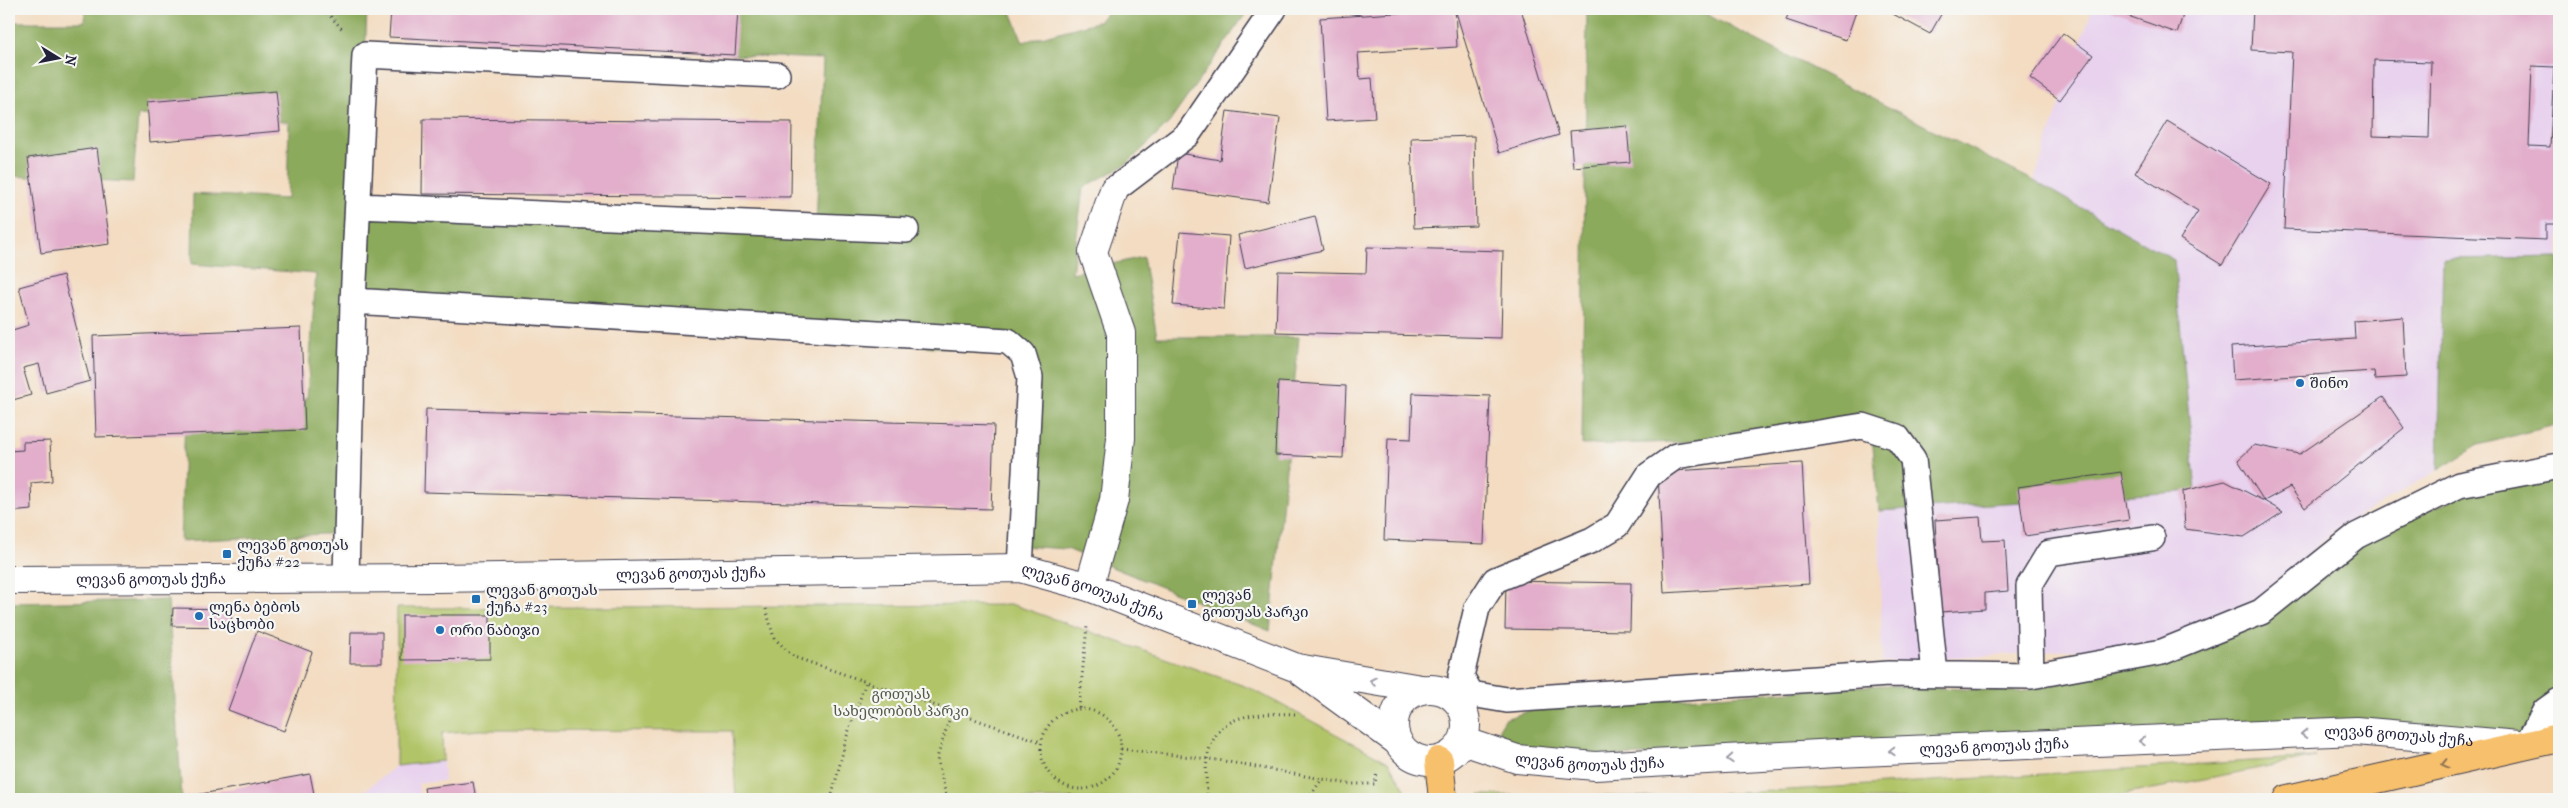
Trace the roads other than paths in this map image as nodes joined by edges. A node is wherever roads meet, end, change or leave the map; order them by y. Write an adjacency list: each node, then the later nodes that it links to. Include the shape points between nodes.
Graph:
1 (1274, 9): 3 (lane, via 1188,134)
2 (777, 75): 4 (lane, via 365,55)
3 (1114, 190): 12 (street, via 1093,252 1121,333 1121,438 1114,500)
4 (359, 206): 5 (lane); 6 (lane)
5 (906, 230)
6 (353, 301): 9 (lane, via 1008,341 1024,354 1030,377); 10 (lane)
7 (2559, 466): 15 (lane, via 2458,485 2356,536 2261,612 2162,652)
8 (2152, 538): 15 (lane, via 2049,553 2029,586)
9 (1020, 568): 10 (street, ლევან გოთუას ქუჩა); 12 (street, ლევან გოთუას ქუჩა)
10 (346, 577): 11 (street, ლევან გოთუას ქუჩა)
11 (9, 580)
12 (1089, 587): 13 (street, ლევან გოთუას ქუჩა)
13 (1297, 668): 16 (street, ლევან გოთუას ქუჩა, one-way to 13); 20 (street, ლევან გოთუას ქუჩა)
14 (1935, 674): 15 (lane); 17 (lane, via 1888,674 1507,700); 17 (lane, via 1913,459 1897,438 1863,426 1676,456 1649,475 1617,525 1592,540 1495,580 1477,608 1461,676)
15 (2031, 676)
16 (1422, 689): 17 (street); 20 (street, via 1407,696 1397,709 1394,725)
17 (1462, 695): 21 (street, via 1467,724)
18 (2559, 701): 22 (lane, via 2545,711)
19 (2559, 738): 22 (highway)
20 (1397, 741): 23 (street, via 1408,754 1422,761)
21 (1464, 741): 22 (street, ლევან გოთუას ქუჩა, one-way to 21, via 2356,731 1595,766 1517,759); 23 (street)
22 (2527, 745): 25 (highway, one-way to 25)
23 (1439, 761): 24 (highway)
24 (1443, 799)
25 (2288, 799)

